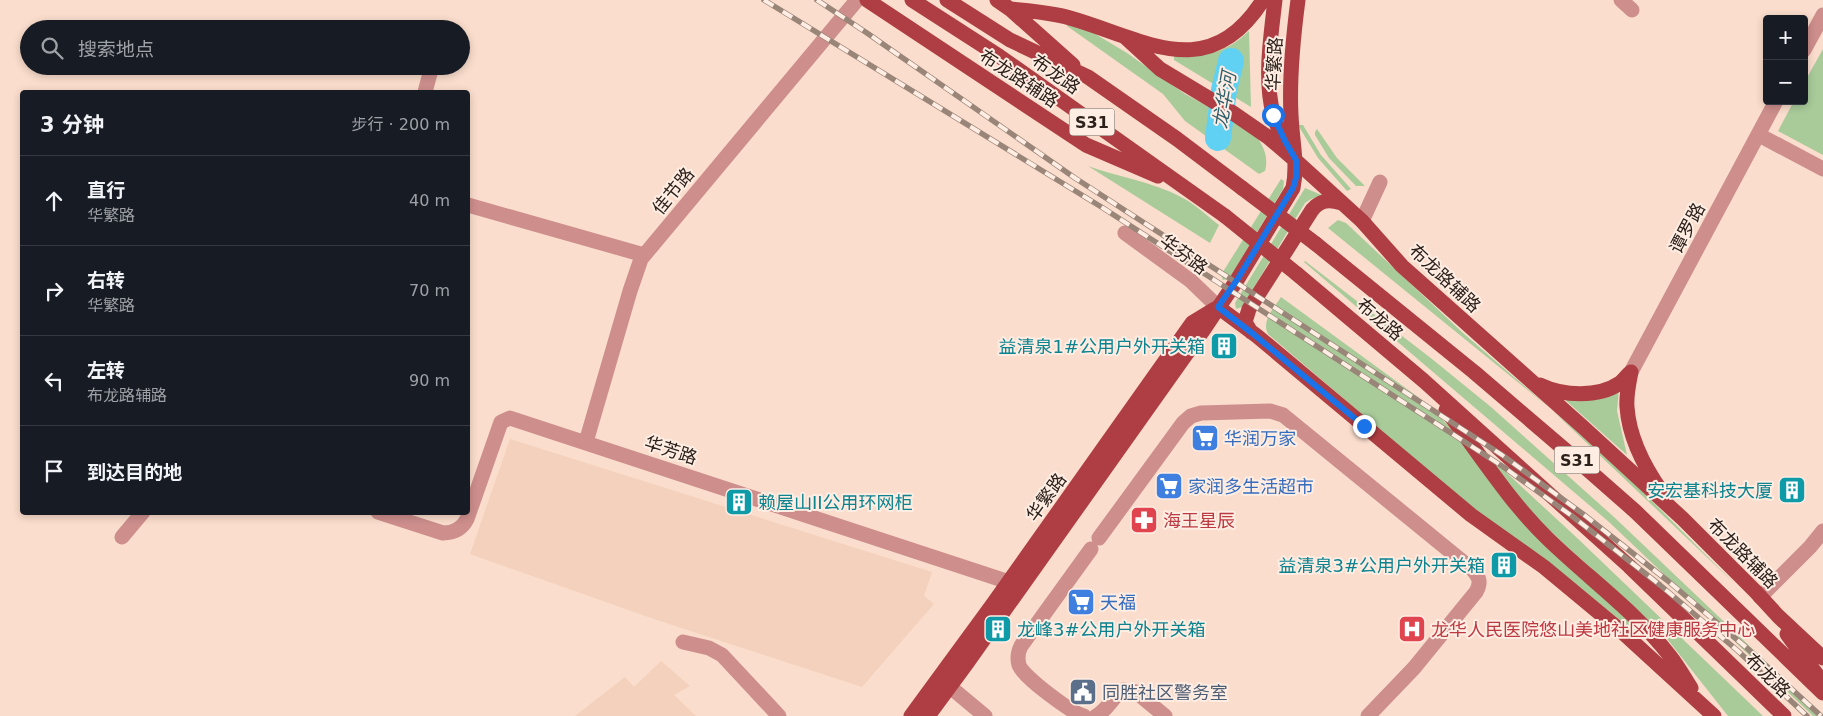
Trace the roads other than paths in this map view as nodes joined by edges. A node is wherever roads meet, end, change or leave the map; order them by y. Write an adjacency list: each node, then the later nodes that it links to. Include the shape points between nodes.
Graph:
1 (857, 0): 26 (street, 佳节路)
2 (867, 0): 21 (main road, 布龙路辅路, via 1086,145)
3 (912, 0): 21 (main road, 布龙路 / S31, via 998,56)
4 (948, 0): 14 (main road, 布龙路 / S31, via 1010,40)
5 (997, 0): 9 (main road, 布龙路辅路)
6 (1263, 0): 11 (main road, via 1243,26 1225,40 1208,47 1189,50 1164,48)
7 (1275, 0): 18 (main road, 华繁路, via 1269,59 1271,105 1277,126)
8 (1298, 0): 18 (main road, 华繁路, via 1291,84)
9 (1010, 9): 11 (main road, 布龙路辅路, via 1058,15); 14 (main road)
10 (1823, 15): 12 (street)
11 (1125, 37): 18 (main road, 布龙路辅路, via 1160,69 1233,113)
12 (1808, 43)
13 (430, 75): 15 (street)
14 (1088, 77): 46 (main road, 布龙路 / S31, bridge, via 1177,139 1316,244 1474,372 1636,512)
15 (426, 90)
16 (1774, 105): 17 (street, 谭罗路)
17 (1758, 135): 19 (street); 29 (street, 谭罗路)
18 (1296, 160): 22 (main road, 布龙路辅路); 27 (main road, 华繁路, via 1293,188)
19 (1823, 169)
20 (1380, 182): 24 (street)
21 (1184, 187): 31 (main road, 布龙路 / S31, bridge, via 1296,274)
22 (1341, 203): 24 (main road, 布龙路辅路); 28 (main road, via 1323,201 1312,210 1249,309 1245,322)
23 (470, 206): 26 (street)
24 (1362, 221): 30 (main road, 布龙路辅路, via 1402,266)
25 (1125, 233): 27 (street, 华芬路, via 1191,281)
26 (644, 255): 32 (street, 佳节路, via 630,291)
27 (1218, 307): 28 (main road); 40 (main road, 华繁路)
28 (1252, 333): 47 (main road, via 1471,515 1544,567 1620,630)
29 (1631, 372): 30 (main road, via 1608,388 1576,394 1556,392); 37 (main road, via 1627,407 1634,440 1654,481)
30 (1528, 380): 37 (main road, 布龙路辅路)
31 (1424, 381): 47 (main road, via 1526,517 1651,635 1671,657); 56 (main road, 布龙路 / S31, via 1629,566)
32 (586, 442): 33 (street, 华芳路, via 505,419 501,422); 40 (street, 华芳路)
33 (470, 510)
34 (140, 515): 39 (street)
35 (387, 515): 36 (street, 华芳路, via 443,533 460,529)
36 (468, 515)
37 (1683, 520): 41 (main road, 布龙路辅路)
38 (1823, 531): 41 (street)
39 (122, 537)
40 (1014, 584): 45 (main road, 华繁路); 49 (main road, 华繁路)
41 (1758, 594): 43 (main road, 布龙路辅路); 44 (main road)
42 (683, 642): 48 (street, via 709,648 722,655)
43 (1823, 658)
44 (1823, 683)
45 (949, 686): 50 (main road, 华繁路); 51 (street)
46 (1823, 693)
47 (1709, 712)
48 (779, 716)
49 (911, 716)
50 (928, 716)
51 (985, 716)
52 (1084, 716): 55 (street, via 1071,711 1026,675 1020,667 1018,655 1021,646 1183,423 1201,413 1270,411 1283,415 1479,576 1476,592 1414,668)
53 (1096, 716): 54 (street, via 1123,690 1136,692)
54 (1164, 716)
55 (1368, 716)
56 (1784, 716)

